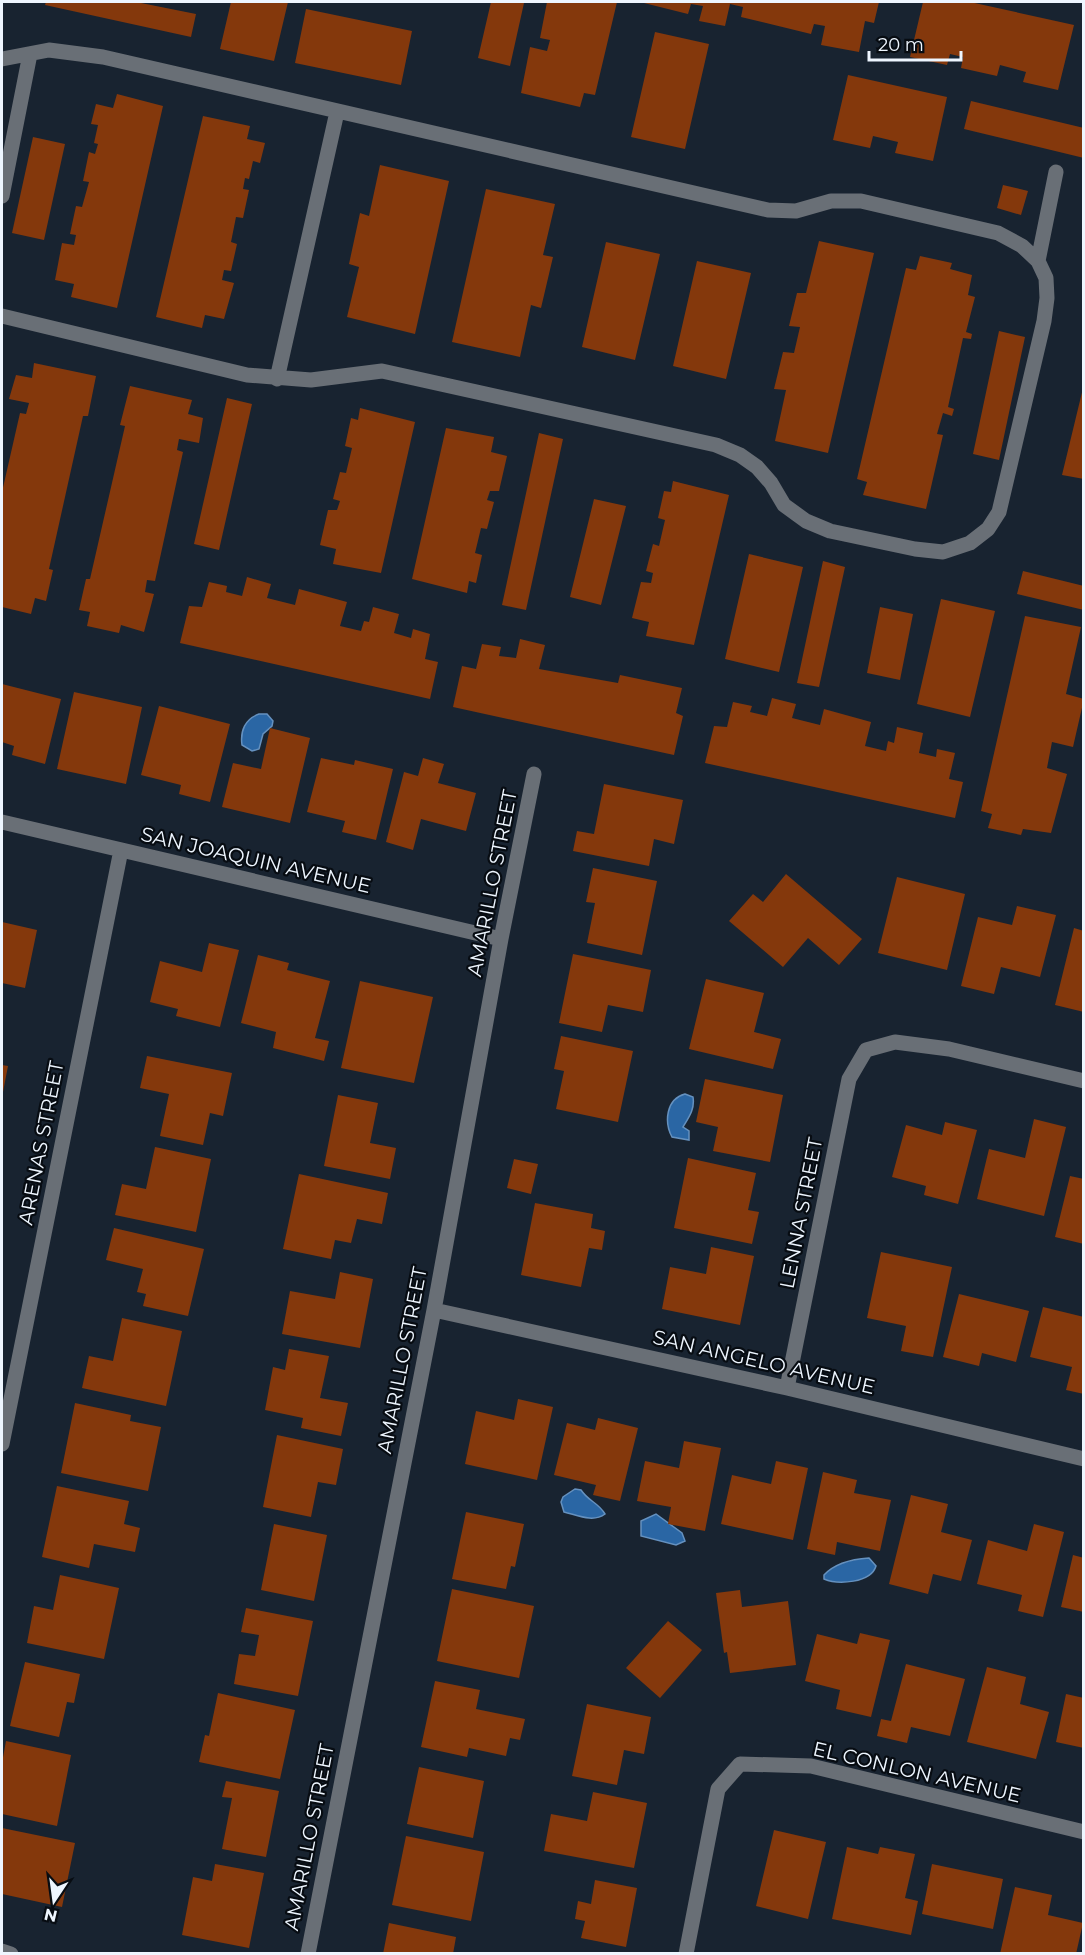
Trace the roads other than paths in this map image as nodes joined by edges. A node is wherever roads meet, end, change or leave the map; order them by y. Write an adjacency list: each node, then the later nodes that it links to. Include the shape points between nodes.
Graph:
1 (30, 54): 2 (street); 3 (street, via 49,50 103,57); 5 (street)
2 (2, 59)
3 (338, 112): 6 (street, via 768,210 796,211 831,201 861,201 998,233 1022,246); 8 (street)
4 (1056, 172): 6 (street)
5 (2, 196)
6 (1038, 261): 8 (street, via 1046,278 1044,321 999,512 988,529 970,543 943,552 830,531 806,520 784,505 757,467 716,445 382,371 311,380)
7 (2, 316): 8 (street)
8 (277, 379)
9 (534, 774): 12 (street, AMARILLO STREET)
10 (2, 822): 11 (street, SAN JOAQUIN AVENUE)
11 (121, 850): 12 (street, SAN JOAQUIN AVENUE); 16 (street, ARENAS STREET)
12 (501, 939): 14 (street, AMARILLO STREET)
13 (1083, 1081): 15 (street, LENNA STREET, via 949,1049 895,1042 866,1050 849,1079)
14 (434, 1310): 15 (street, SAN ANGELO AVENUE); 21 (street, AMARILLO STREET)
15 (787, 1388): 17 (street, SAN ANGELO AVENUE)
16 (2, 1444)
17 (1083, 1459)
18 (1083, 1832): 22 (street, EL CONLON AVENUE, via 811,1766 740,1764 718,1789)
19 (2, 1951): 20 (street)
20 (10, 1953)
21 (308, 1953)
22 (686, 1953)

